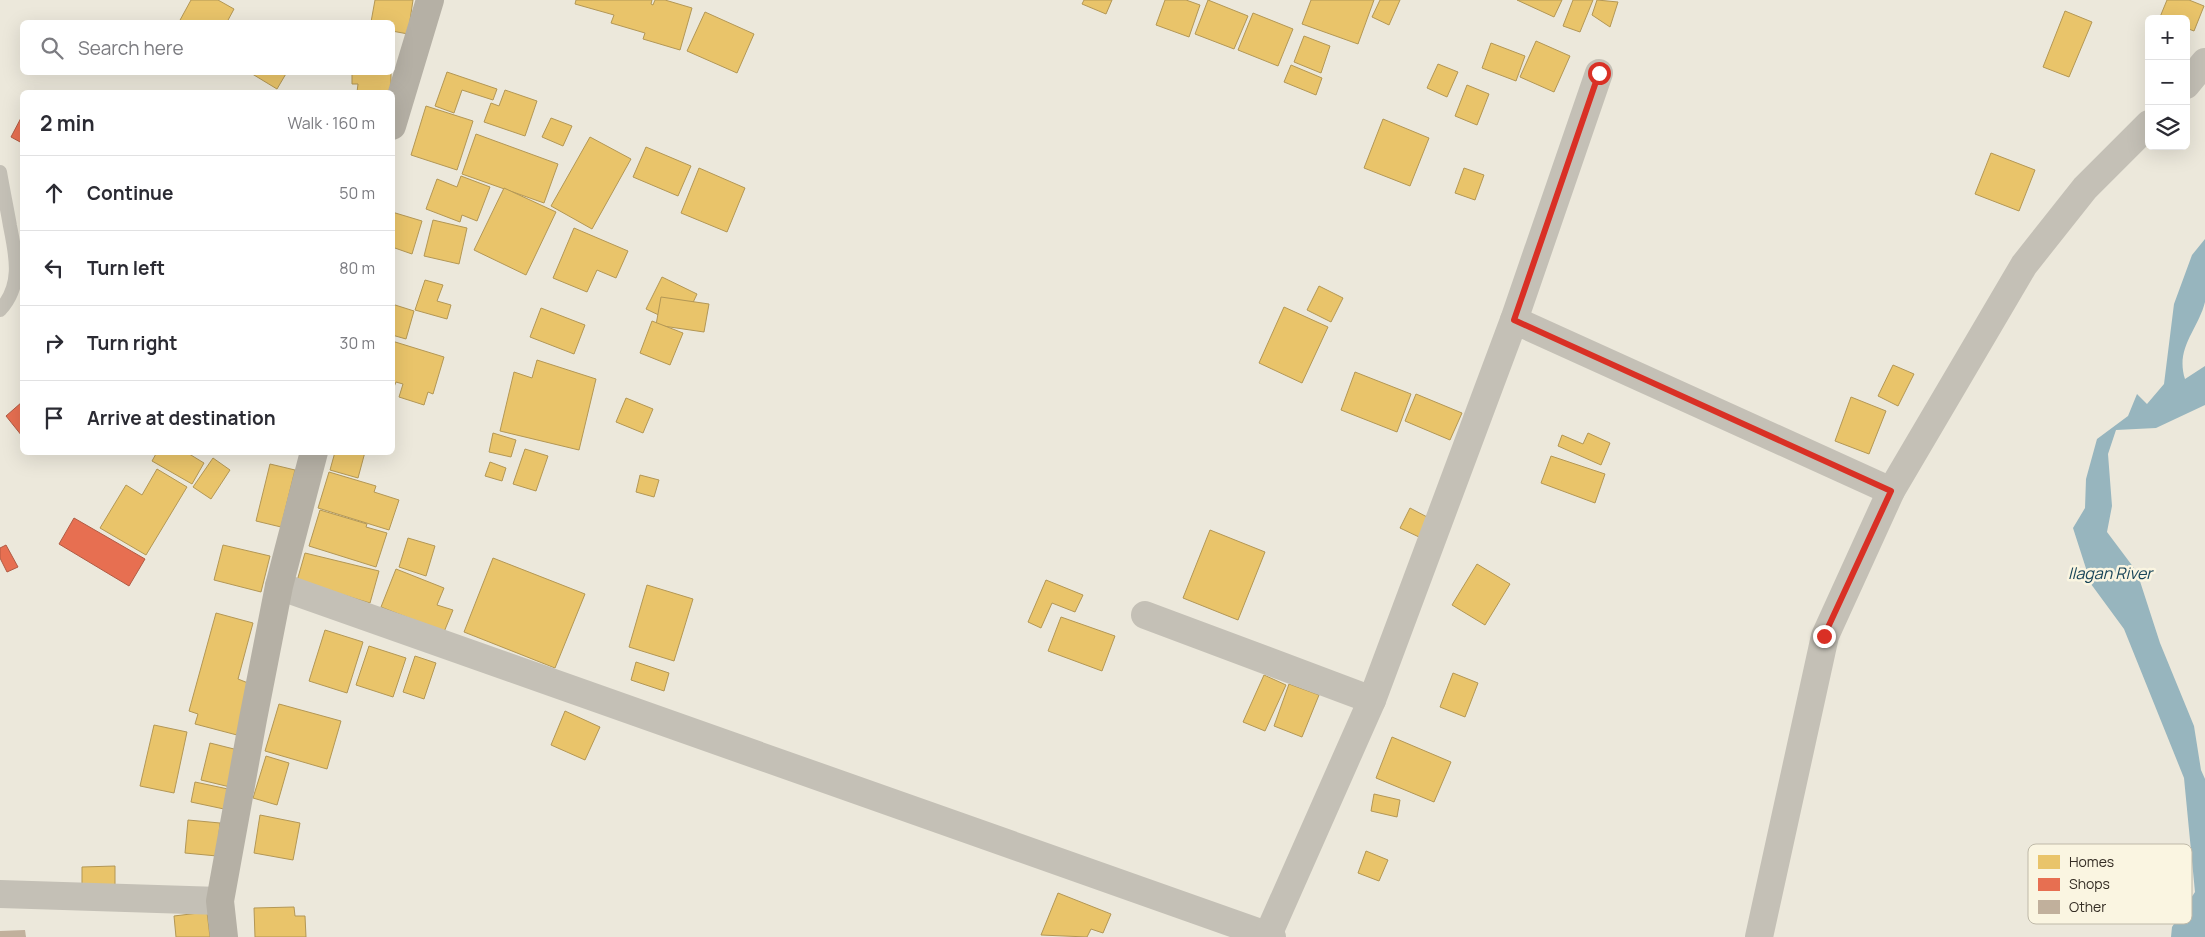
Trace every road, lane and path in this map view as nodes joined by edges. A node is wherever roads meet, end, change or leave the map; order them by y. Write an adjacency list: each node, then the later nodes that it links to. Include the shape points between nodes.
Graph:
1 (430, 0): 5 (street)
2 (2205, 62): 4 (street)
3 (1599, 73): 9 (street)
4 (2190, 80)
5 (395, 116)
6 (2145, 128): 11 (street, via 2085,188 2024,265)
7 (0, 172): 8 (lane, via 17,257 14,288)
8 (0, 310)
9 (1514, 320): 11 (street); 14 (street)
10 (313, 455): 12 (street)
11 (1891, 491): 19 (street, via 1824,636)
12 (279, 586): 16 (street); 17 (street)
13 (1146, 615): 14 (street)
14 (1372, 700): 17 (street)
15 (0, 894): 16 (street)
16 (220, 901): 18 (street)
17 (1270, 936)
18 (224, 937)
19 (1759, 937)

